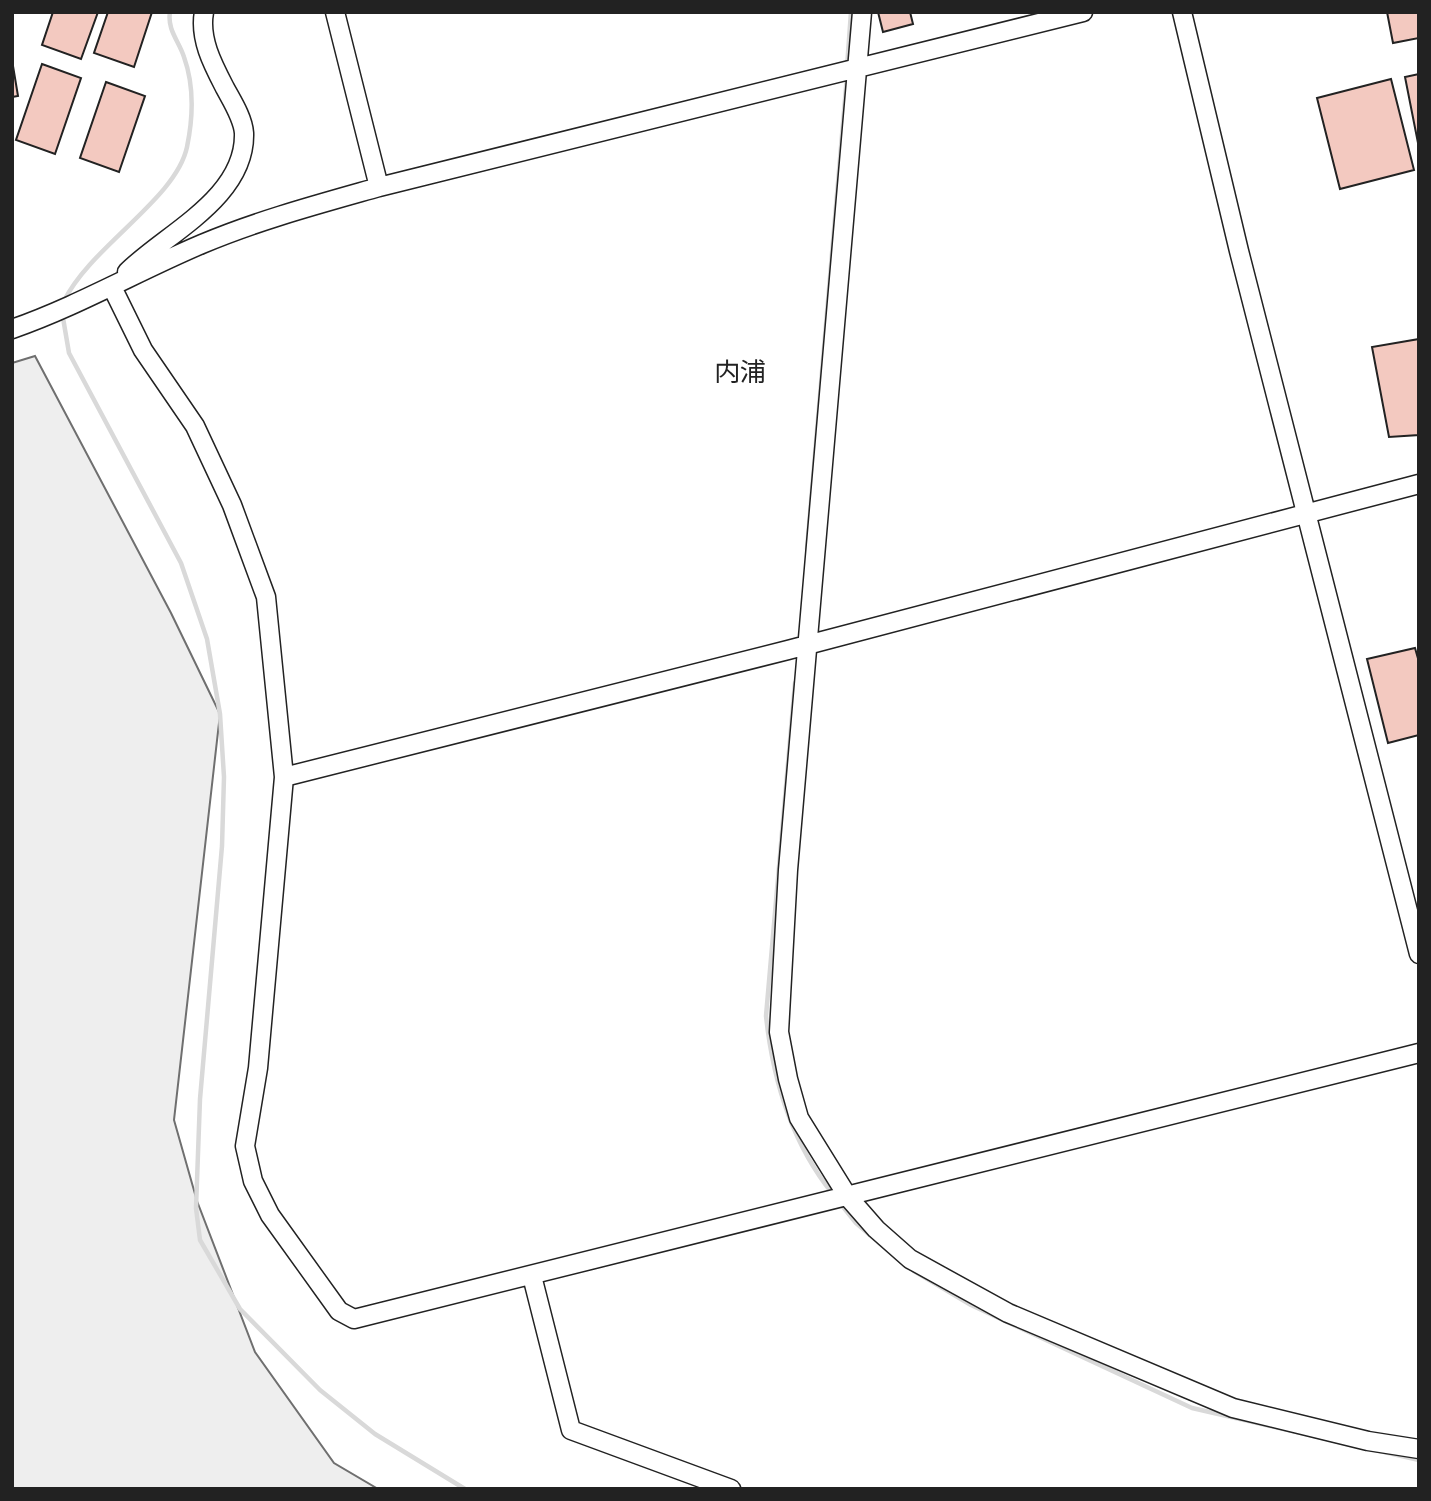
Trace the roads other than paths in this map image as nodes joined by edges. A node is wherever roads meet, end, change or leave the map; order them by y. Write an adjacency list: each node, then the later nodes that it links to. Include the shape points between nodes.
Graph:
1 (204, 12): 8 (street, via 205,44 244,131 242,152 226,182 200,214)
2 (335, 12): 7 (street)
3 (862, 12): 6 (street)
4 (1083, 12): 6 (street)
5 (1182, 12): 11 (street)
6 (860, 67): 7 (street); 12 (street)
7 (379, 187): 8 (street, via 201,244)
8 (112, 287): 9 (street); 13 (street, via 143,350 195,426 248,545 268,611)
9 (12, 329)
10 (1419, 484): 11 (street)
11 (1306, 514): 12 (street); 14 (street)
12 (808, 644): 13 (street); 16 (street, via 779,1032 799,1118)
13 (284, 777): 17 (street, via 259,1055 245,1146 253,1181 270,1215 326,1295 339,1311 354,1319)
14 (1419, 954)
15 (1419, 1053): 16 (street)
16 (848, 1197): 17 (street); 18 (street, via 910,1259 1008,1313 1082,1346 1233,1408)
17 (532, 1276): 19 (street, via 571,1430)
18 (1419, 1449)
19 (731, 1489)

